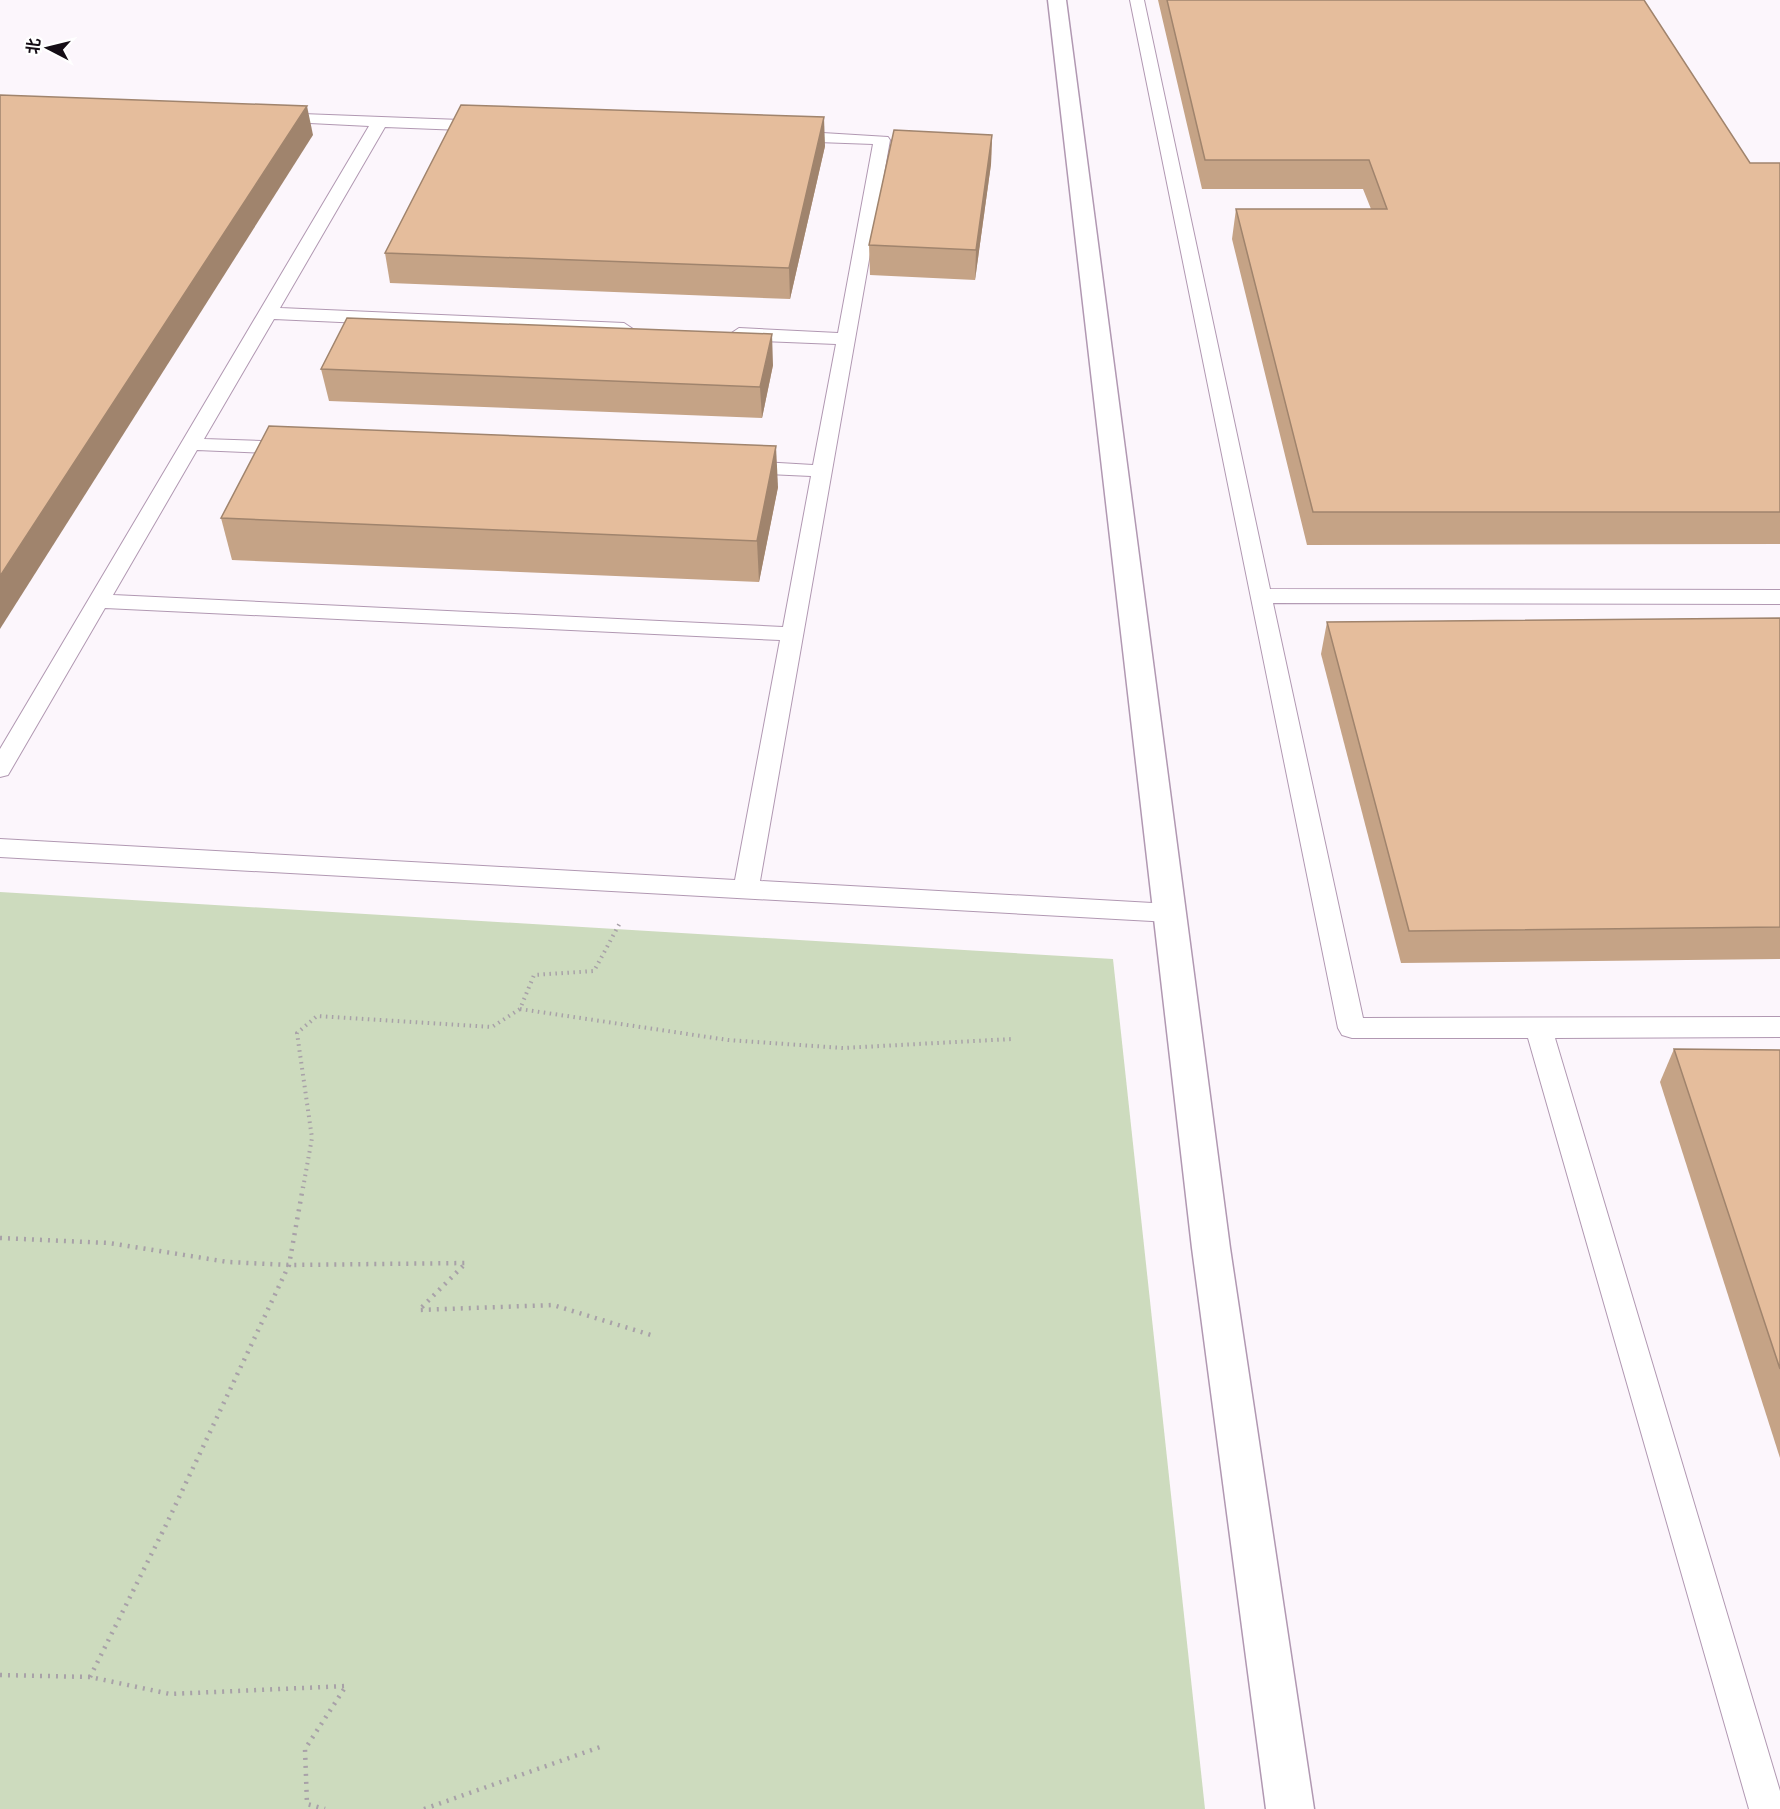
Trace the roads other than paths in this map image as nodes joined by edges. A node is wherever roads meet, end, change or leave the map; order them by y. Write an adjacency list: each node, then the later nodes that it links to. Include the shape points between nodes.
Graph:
1 (1057, 0): 22 (street)
2 (1137, 0): 15 (lane)
3 (261, 117): 4 (lane)
4 (380, 122): 5 (lane); 7 (lane)
5 (500, 126)
6 (775, 136): 10 (lane, via 882,140)
7 (268, 313): 8 (lane); 11 (lane)
8 (646, 330)
9 (717, 333): 10 (lane)
10 (846, 339): 14 (lane)
11 (192, 444): 12 (lane); 17 (lane)
12 (310, 449)
13 (727, 467): 14 (lane)
14 (822, 471): 18 (lane)
15 (1261, 596): 16 (lane); 23 (lane, via 1352,1028)
16 (1780, 597)
17 (99, 601): 18 (lane); 19 (lane)
18 (793, 634): 21 (lane)
19 (0, 770)
20 (0, 849): 21 (lane)
21 (746, 890): 22 (lane)
22 (1170, 913): 25 (street, via 1211,1248)
23 (1538, 1027): 24 (lane); 26 (lane)
24 (1780, 1027)
25 (1290, 1809)
26 (1767, 1809)

